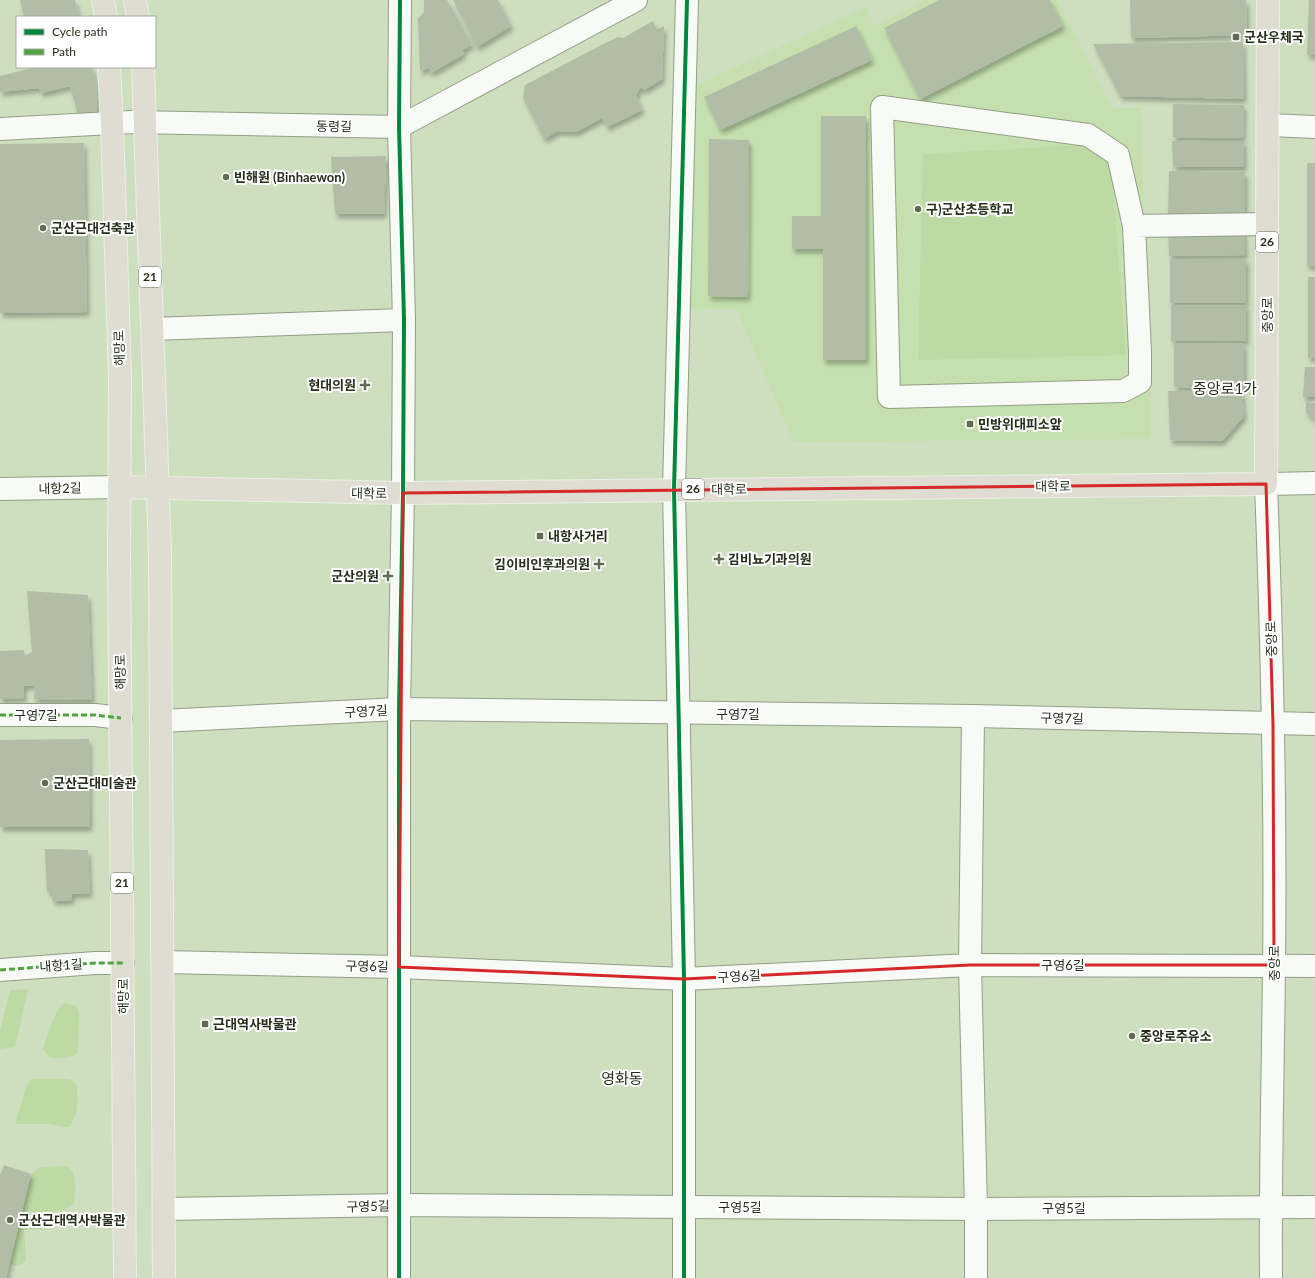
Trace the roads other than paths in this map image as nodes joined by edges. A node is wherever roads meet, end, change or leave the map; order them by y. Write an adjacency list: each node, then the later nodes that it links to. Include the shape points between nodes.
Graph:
1 (103, 0): 7 (main road)
2 (135, 0): 8 (main road)
3 (400, 0): 14 (street)
4 (636, 0): 14 (street, 동령길)
5 (687, 0): 26 (street)
6 (1268, 0): 13 (main road, 중앙로 / 26)
7 (106, 16)
8 (138, 16)
9 (109, 68): 12 (main road, 해망로 / 21)
10 (143, 68): 11 (main road, 21)
11 (146, 122): 12 (street, 동령길); 14 (street, 동령길); 20 (main road, 21)
12 (112, 123): 16 (street, 동령길); 23 (main road, 해망로 / 21, via 120,377)
13 (1268, 125): 15 (street); 17 (main road, 중앙로 / 26)
14 (399, 127): 19 (street)
15 (1315, 127)
16 (0, 129)
17 (1267, 224): 18 (street); 22 (main road, 중앙로 / 26)
18 (1134, 226): 18 (street, via 1118,155 1088,135 882,107 889,397 1123,391 1140,382)
19 (404, 320): 20 (street); 27 (street)
20 (152, 329): 24 (main road, 21)
21 (1315, 483): 22 (street, 대학로)
22 (1266, 484): 26 (main road, 대학로 / 26); 34 (street, 중앙로)
23 (119, 487): 24 (main road, 대학로 / 26); 25 (street, 내항2길); 32 (main road, 해망로 / 21)
24 (158, 487): 27 (main road, 대학로 / 26); 33 (main road, 21)
25 (0, 489)
26 (674, 489): 27 (main road, 대학로 / 26); 29 (street)
27 (403, 493): 28 (street)
28 (399, 709): 29 (street, 구영7길); 33 (street, 구영7길); 40 (street)
29 (679, 714): 31 (street, 구영7길); 43 (street)
30 (0, 715): 32 (street, 구영7길, via 95,715)
31 (973, 716): 34 (street, 구영7길); 38 (street)
32 (120, 718): 37 (main road, 해망로 / 21)
33 (161, 721): 36 (main road, 21)
34 (1273, 724): 35 (street, 구영7길); 39 (street, 중앙로)
35 (1315, 724)
36 (163, 962): 40 (street, 구영6길); 48 (main road, 21)
37 (123, 963): 42 (street, 내항1길); 50 (main road, 해망로 / 21)
38 (970, 965): 39 (street, 구영6길); 43 (street, 구영6길); 49 (street)
39 (1274, 965): 41 (street, 구영6길); 46 (street, 중앙로)
40 (399, 966): 43 (street, 구영6길); 44 (street)
41 (1315, 966)
42 (0, 970)
43 (684, 979): 45 (street)
44 (400, 1205): 45 (street, 구영5길); 48 (street, 구영5길); 52 (street)
45 (684, 1207): 49 (street, 구영5길); 53 (street)
46 (1270, 1207): 47 (street, 구영5길); 49 (street, 구영5길); 55 (street, 중앙로)
47 (1315, 1207)
48 (164, 1209): 51 (main road, 21)
49 (976, 1209): 54 (street)
50 (125, 1278)
51 (164, 1278)
52 (399, 1278)
53 (684, 1278)
54 (976, 1278)
55 (1271, 1278)

